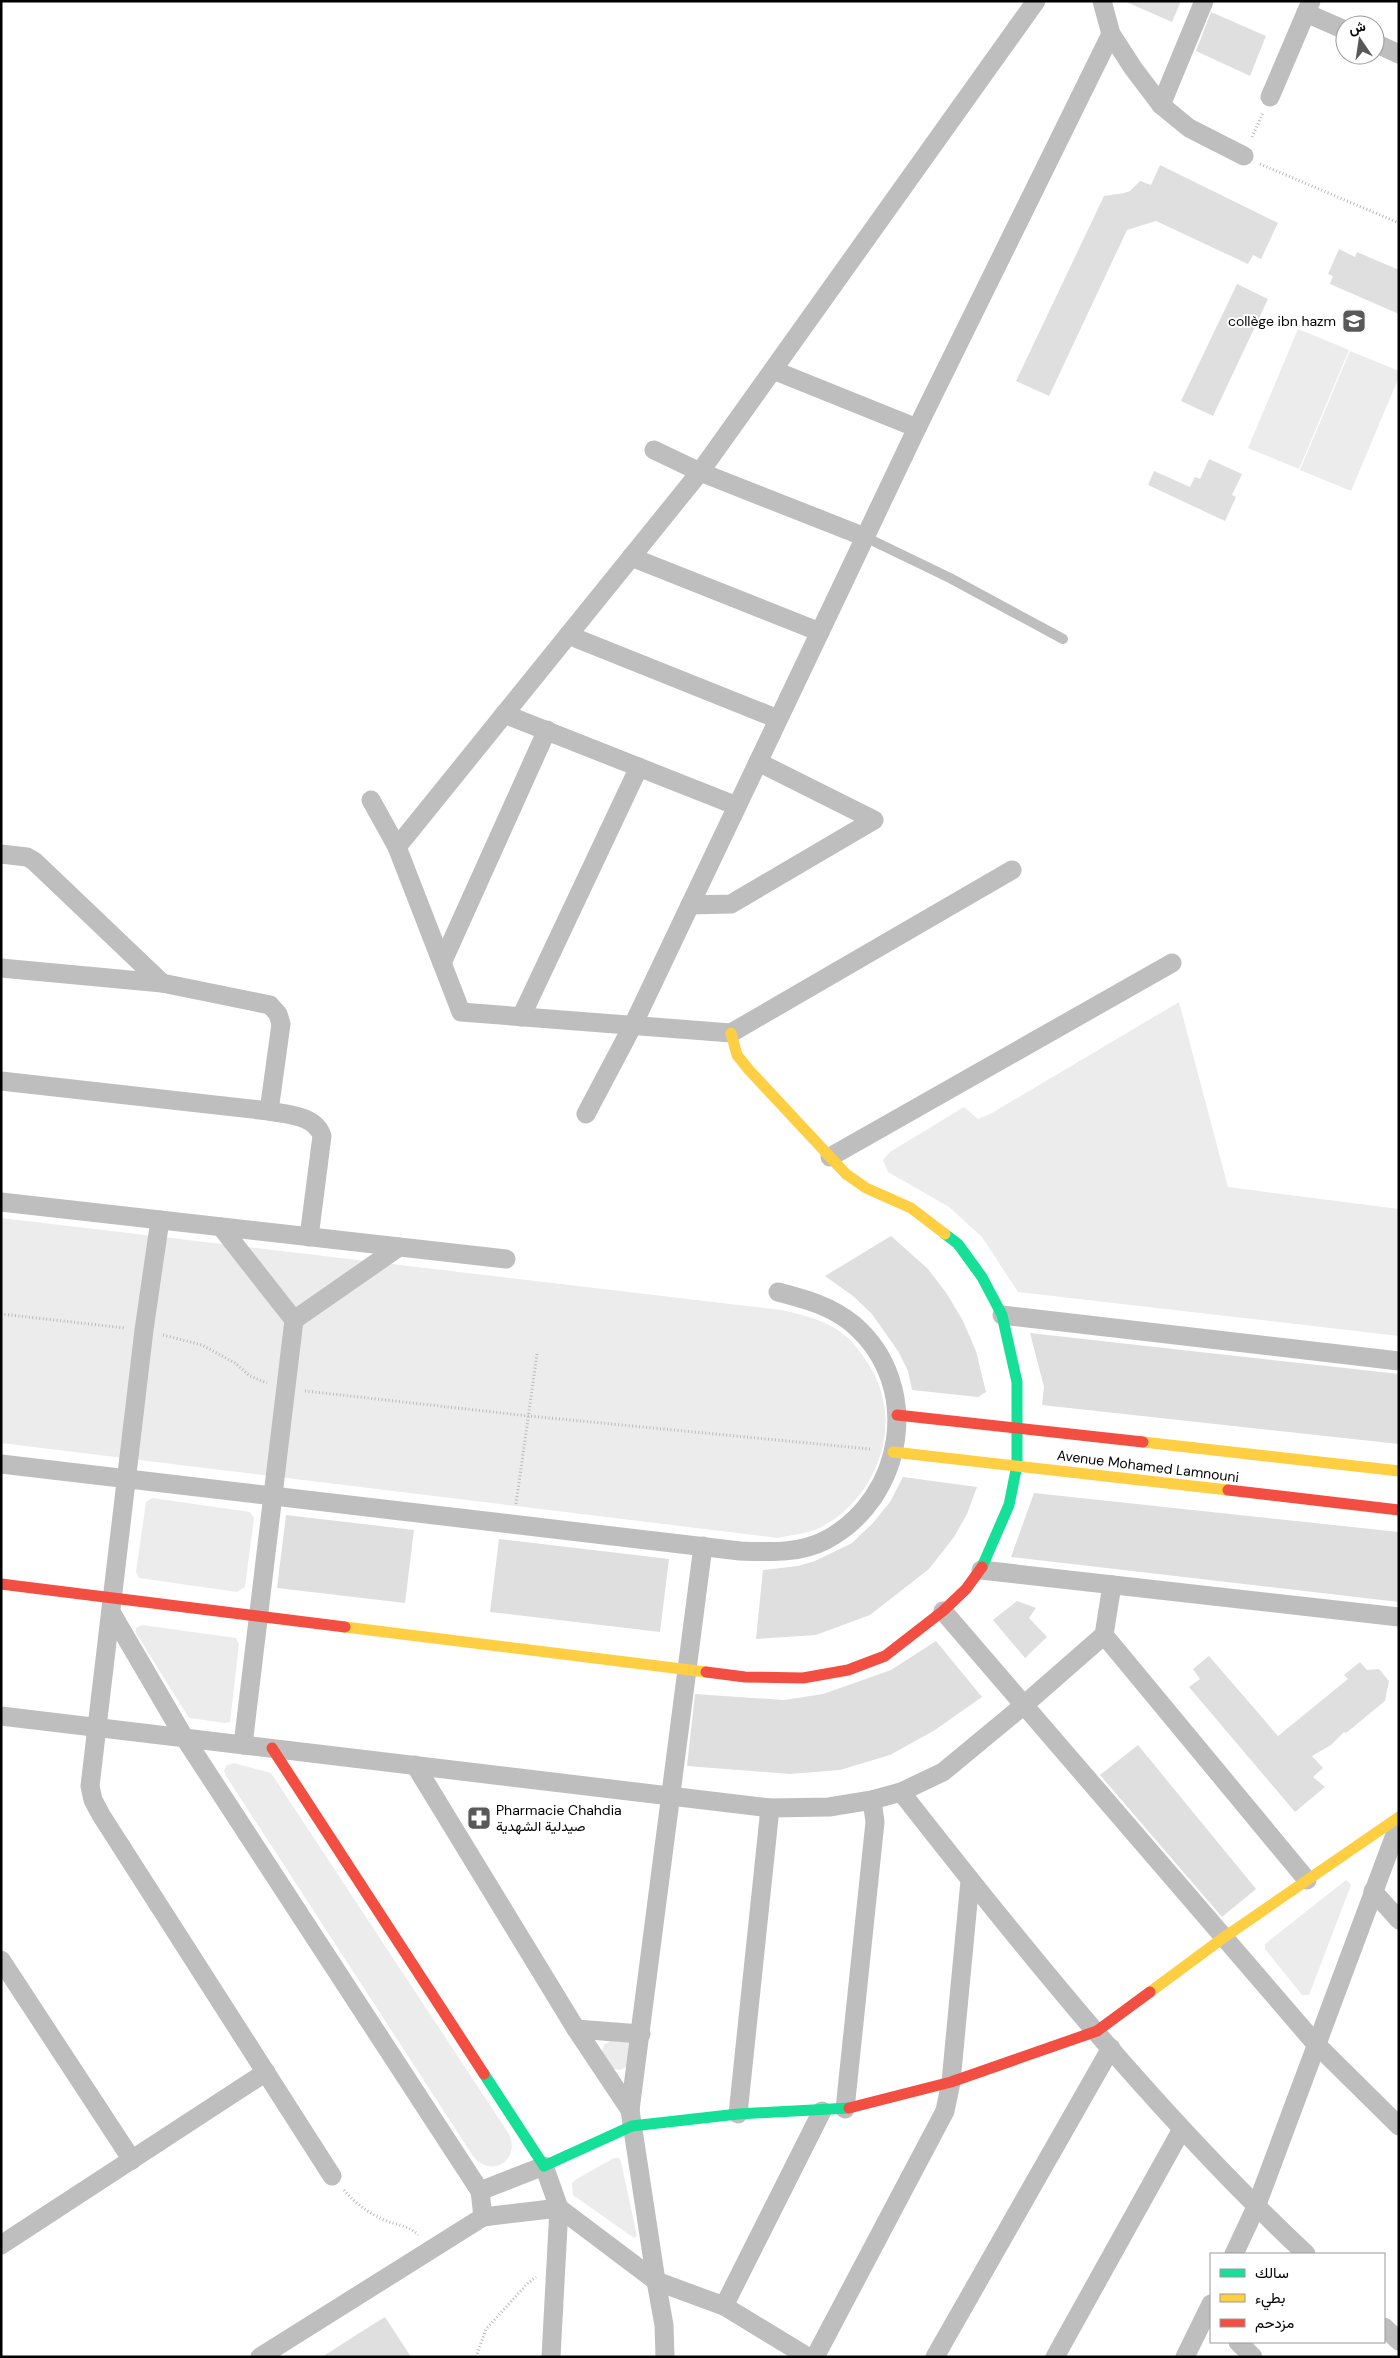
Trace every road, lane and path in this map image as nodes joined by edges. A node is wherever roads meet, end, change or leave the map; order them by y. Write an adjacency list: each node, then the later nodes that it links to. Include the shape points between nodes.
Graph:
1 (1036, 1): 13 (street)
2 (1102, 1): 6 (street)
3 (1204, 1): 10 (street)
4 (1309, 7): 5 (street); 9 (street)
5 (1335, 24)
6 (1111, 34): 10 (street); 14 (street)
7 (1385, 48): 8 (street)
8 (1399, 54)
9 (1270, 97): 11 (path)
10 (1161, 105): 11 (street, via 1189,128)
11 (1244, 156): 12 (path)
12 (1399, 224)
13 (773, 370): 14 (street); 16 (street)
14 (917, 428): 17 (street)
15 (654, 450): 16 (street)
16 (700, 472): 17 (street); 18 (street)
17 (865, 537): 19 (street); 21 (lane)
18 (631, 557): 19 (street); 20 (street)
19 (820, 632): 23 (street)
20 (568, 635): 22 (street); 23 (street)
21 (1063, 639)
22 (504, 714): 24 (street); 29 (street)
23 (778, 719): 25 (street)
24 (547, 730): 26 (street); 33 (street)
25 (758, 762): 28 (street); 32 (street, via 874,820 730,904)
26 (639, 767): 28 (street); 37 (street)
27 (371, 800): 29 (street)
28 (737, 806): 32 (street)
29 (396, 846): 33 (street)
30 (1, 854): 36 (street, via 24,856 34,861)
31 (1012, 870): 39 (street)
32 (690, 905): 38 (street)
33 (442, 963): 37 (street, via 461,1012)
34 (1172, 963): 43 (street)
35 (1, 968): 36 (street)
36 (162, 983): 41 (street, via 270,1005 274,1009 281,1024)
37 (521, 1017): 38 (street)
38 (633, 1025): 39 (street); 42 (street)
39 (730, 1033): 43 (street, via 737,1054 749,1070)
40 (1, 1081): 41 (street)
41 (269, 1110): 47 (street, via 308,1119 320,1129 322,1136)
42 (586, 1114)
43 (830, 1157): 52 (street, via 866,1188 911,1208 958,1244)
44 (1, 1202): 45 (street)
45 (160, 1220): 46 (street); 54 (street)
46 (221, 1227): 47 (street); 53 (street)
47 (309, 1237): 48 (street)
48 (399, 1247): 49 (street); 53 (street)
49 (506, 1259)
50 (778, 1292): 58 (street, via 818,1302 854,1325 881,1357 896,1396)
51 (1, 1314): 54 (path)
52 (1002, 1315): 56 (street); 60 (street, via 1017,1382)
53 (294, 1320): 57 (street)
54 (144, 1330): 57 (path, via 202,1346 235,1363 250,1376); 65 (street)
55 (537, 1354): 59 (path)
56 (1399, 1361)
57 (286, 1389): 59 (path); 66 (street)
58 (897, 1415): 60 (street, Avenue Mohamed Lamnouni); 61 (street, via 898,1437)
59 (529, 1416): 61 (path); 68 (path)
60 (1018, 1429): 63 (street); 64 (street, Avenue Mohamed Lamnouni)
61 (893, 1452): 63 (street, Avenue Mohamed Lamnouni); 69 (street, via 886,1479 861,1515 826,1540 784,1552)
62 (1, 1464): 65 (street)
63 (1016, 1465): 67 (street, Avenue Mohamed Lamnouni); 70 (street, via 1009,1505)
64 (1399, 1470)
65 (127, 1479): 66 (street); 73 (street)
66 (273, 1496): 68 (street); 75 (street)
67 (1399, 1510)
68 (513, 1524): 69 (street)
69 (703, 1546): 78 (street)
70 (981, 1570): 72 (street); 74 (street)
71 (1, 1584): 73 (street)
72 (1112, 1585): 76 (street); 77 (street)
73 (112, 1604): 75 (street); 81 (street); 82 (street)
74 (943, 1611): 78 (street, via 885,1656 848,1670 803,1678); 79 (street)
75 (259, 1616): 78 (street); 83 (street)
76 (1399, 1617)
77 (1104, 1635): 79 (street); 92 (street)
78 (687, 1669): 87 (street)
79 (1024, 1705): 86 (street, via 942,1772); 96 (street)
80 (1, 1716): 81 (street)
81 (98, 1727): 82 (street); 103 (street, via 90,1786 93,1800)
82 (184, 1738): 83 (street); 114 (street)
83 (243, 1745): 84 (street)
84 (272, 1748): 85 (street); 112 (street)
85 (415, 1765): 87 (street); 98 (street)
86 (901, 1792): 88 (street); 93 (street)
87 (670, 1796): 89 (street); 100 (street)
88 (872, 1800): 89 (street, via 829,1807); 105 (street, via 875,1822)
89 (770, 1808): 107 (street)
90 (1399, 1817): 92 (street)
91 (1399, 1824): 94 (street)
92 (1307, 1880): 96 (street)
93 (970, 1881): 99 (street); 104 (street)
94 (1373, 1891): 95 (street); 101 (street)
95 (1399, 1920)
96 (1224, 1938): 99 (street); 101 (street)
97 (1, 1960): 111 (street)
98 (576, 2029): 100 (street); 108 (street)
99 (1097, 2031): 102 (street); 104 (street)
100 (640, 2034): 108 (street)
101 (1315, 2043): 109 (street); 115 (street)
102 (1111, 2048): 110 (street); 135 (street)
103 (266, 2072): 111 (street); 113 (street)
104 (951, 2082): 105 (street); 134 (street, via 945,2110)
105 (845, 2109): 106 (street)
106 (822, 2111): 107 (street); 124 (street)
107 (738, 2114): 108 (street)
108 (631, 2118): 112 (street); 123 (street)
109 (1399, 2126)
110 (1182, 2129): 115 (street); 136 (street)
111 (132, 2160): 118 (street)
112 (544, 2166): 114 (street); 116 (street)
113 (332, 2176): 119 (path, via 353,2201 382,2220 413,2230)
114 (480, 2191): 117 (street)
115 (1256, 2207): 120 (street); 121 (street)
116 (559, 2208): 117 (street); 122 (street); 123 (street)
117 (483, 2217): 119 (street)
118 (1, 2245)
119 (430, 2249): 129 (street)
120 (1234, 2253)
121 (1305, 2253)
122 (556, 2264): 130 (path, via 528,2283 486,2329); 131 (street)
123 (656, 2281): 124 (street); 132 (street, via 664,2324)
124 (724, 2306): 133 (street)
125 (1210, 2310): 137 (street)
126 (1385, 2328): 127 (street)
127 (1399, 2341)
128 (1239, 2343): 138 (street)
129 (260, 2357)
130 (476, 2357)
131 (551, 2357)
132 (665, 2357)
133 (808, 2357)
134 (815, 2357)
135 (935, 2357)
136 (1055, 2357)
137 (1185, 2357)
138 (1253, 2357)

